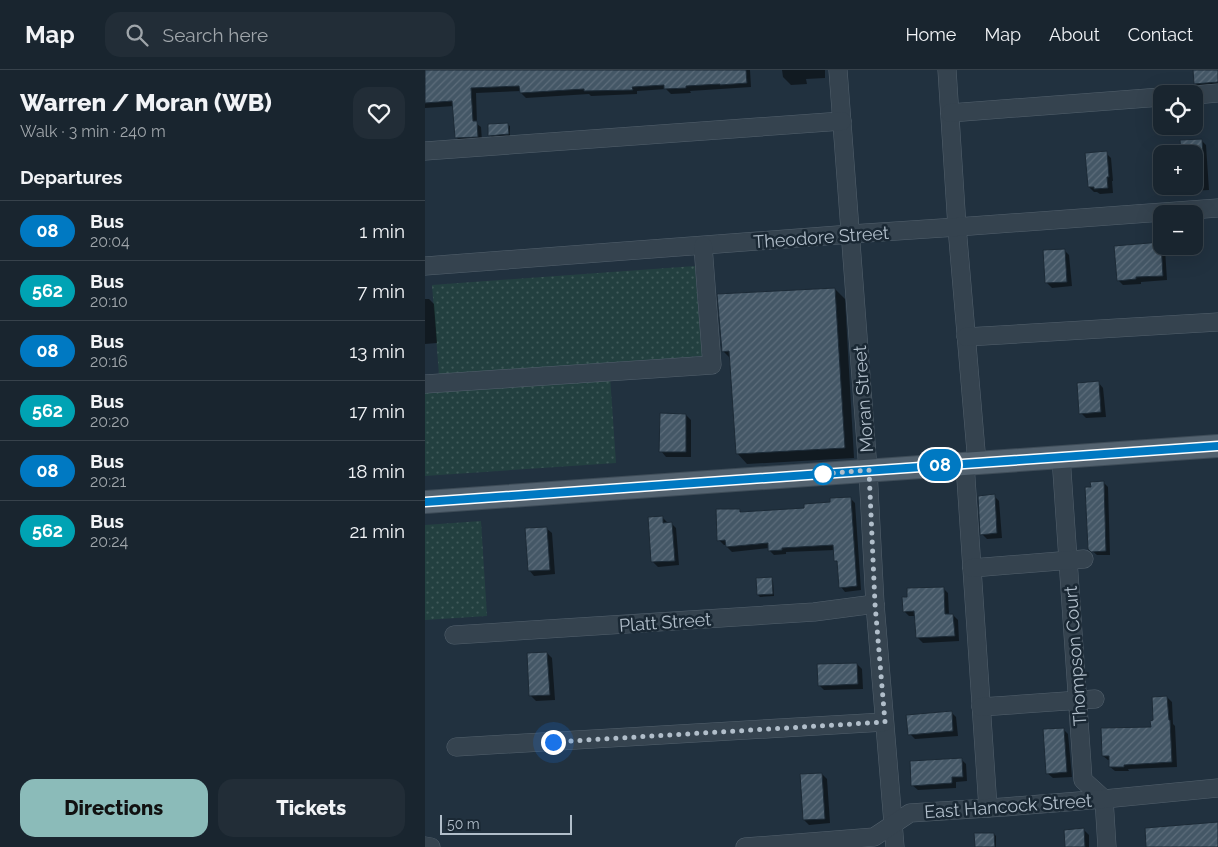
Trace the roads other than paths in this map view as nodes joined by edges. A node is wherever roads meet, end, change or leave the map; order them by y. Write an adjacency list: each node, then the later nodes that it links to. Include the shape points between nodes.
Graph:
1 (838, 70): 7 (street, Moran Street)
2 (947, 70): 6 (street)
3 (1218, 93): 4 (street)
4 (1203, 94)
5 (1153, 98): 6 (street)
6 (950, 113): 10 (street)
7 (842, 121): 8 (street); 11 (street, Moran Street)
8 (425, 151)
9 (1218, 208): 10 (street, Theodore Street)
10 (957, 227): 11 (street, Theodore Street); 15 (street)
11 (851, 234): 12 (street, Theodore Street); 20 (street, Moran Street)
12 (703, 246): 13 (street, Theodore Street); 16 (street, via 712,365)
13 (425, 266)
14 (1218, 322): 15 (street)
15 (966, 337): 19 (street)
16 (425, 384)
17 (1218, 446): 18 (main road)
18 (1061, 457): 19 (main road); 22 (street, Thompson Court)
19 (971, 463): 20 (main road); 23 (street)
20 (869, 470): 21 (main road); 24 (street, Moran Street)
21 (425, 502)
22 (1076, 560): 23 (street); 27 (street, Thompson Court)
23 (972, 568): 28 (street)
24 (875, 604): 25 (street, Platt Street, via 814,612); 29 (street, Moran Street)
25 (454, 635)
26 (1095, 699): 27 (street)
27 (1077, 700): 28 (street); 32 (street, Thompson Court, via 1083,780)
28 (981, 707): 33 (street)
29 (885, 722): 30 (street); 34 (street, Moran Street)
30 (456, 747)
31 (1218, 788): 32 (street, East Hancock Street)
32 (1104, 799): 33 (street, East Hancock Street); 39 (street)
33 (988, 808): 34 (street, East Hancock Street, via 910,813)
34 (893, 825): 37 (street, East Hancock Street, via 874,837); 38 (street, Moran Street)
35 (425, 846): 36 (street)
36 (431, 847)
37 (745, 847)
38 (895, 847)
39 (1107, 847)

